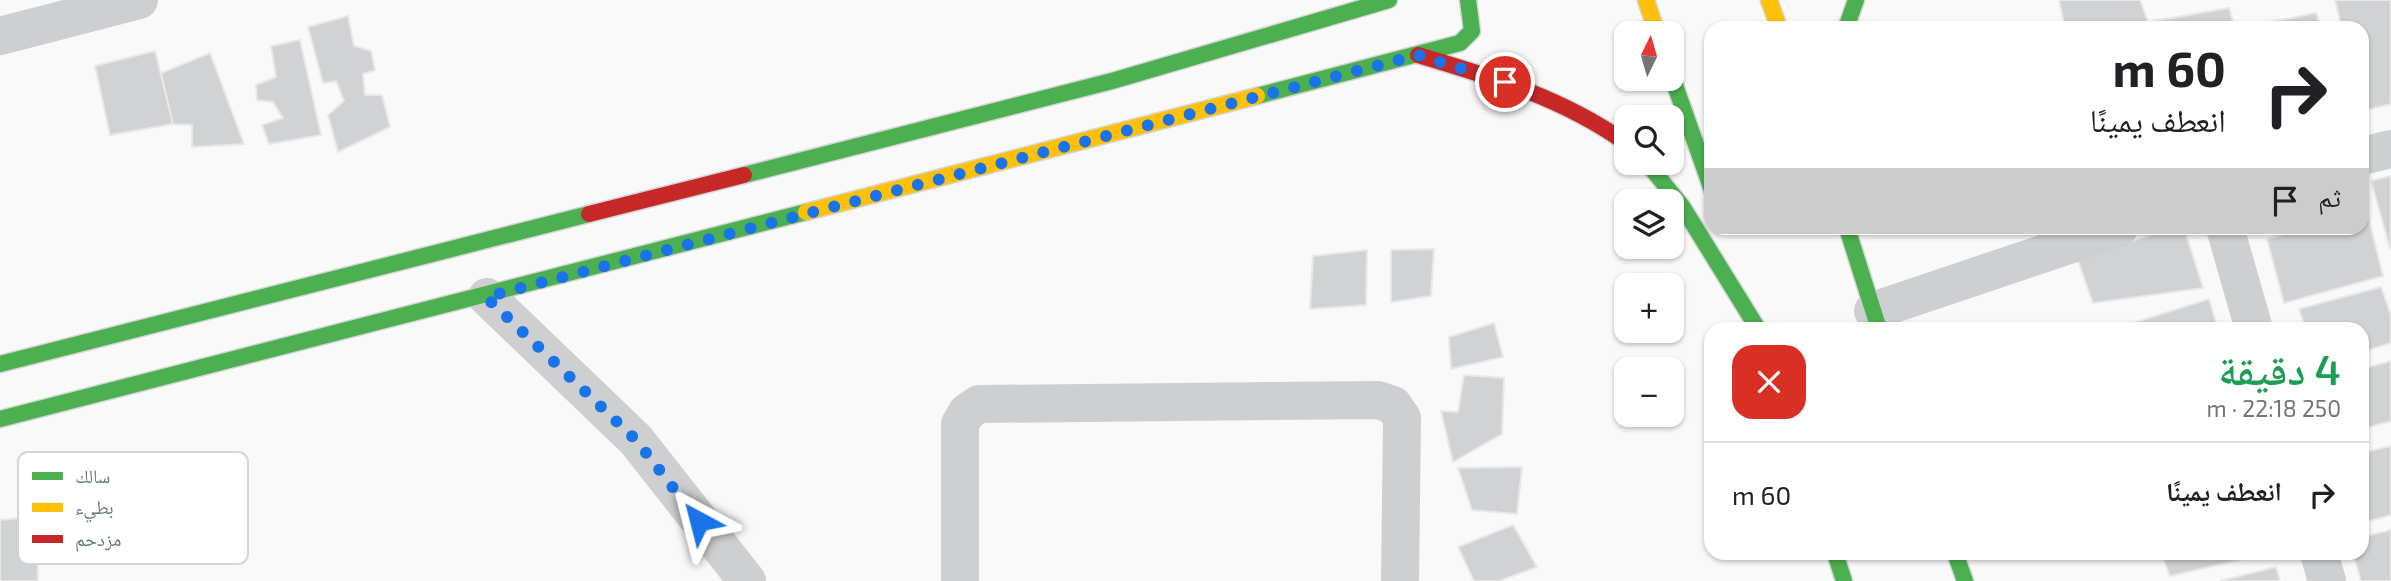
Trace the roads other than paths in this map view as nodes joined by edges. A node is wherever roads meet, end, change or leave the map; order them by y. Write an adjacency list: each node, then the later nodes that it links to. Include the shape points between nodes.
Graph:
1 (139, 0): 10 (street)
2 (1389, 0): 27 (street, via 1112,81)
3 (1468, 0): 11 (street, via 1472,31 1460,43)
4 (1646, 0): 7 (street)
5 (1769, 0): 8 (street)
6 (1856, 0): 9 (street)
7 (1653, 21)
8 (1776, 21)
9 (1848, 21)
10 (0, 36)
11 (1418, 55): 13 (street, via 1556,100); 22 (street)
12 (1677, 91): 16 (street)
13 (1614, 134)
14 (2391, 149): 15 (street)
15 (2369, 154)
16 (1704, 167)
17 (1657, 175): 24 (street, via 1682,206)
18 (1849, 235): 23 (street)
19 (2101, 235): 23 (street)
20 (2227, 235): 26 (street)
21 (1738, 266): 25 (street)
22 (486, 297): 28 (street); 32 (street, via 636,440)
23 (1876, 320)
24 (1755, 322)
25 (1757, 322)
26 (2252, 322)
27 (0, 364)
28 (0, 419)
29 (1837, 560): 35 (street)
30 (1958, 560): 36 (street)
31 (2321, 560): 37 (street)
32 (747, 581)
33 (960, 581): 34 (street, via 960,424 979,404 1378,400 1393,405 1402,418)
34 (1400, 581)
35 (1844, 581)
36 (1965, 581)
37 (2327, 581)

